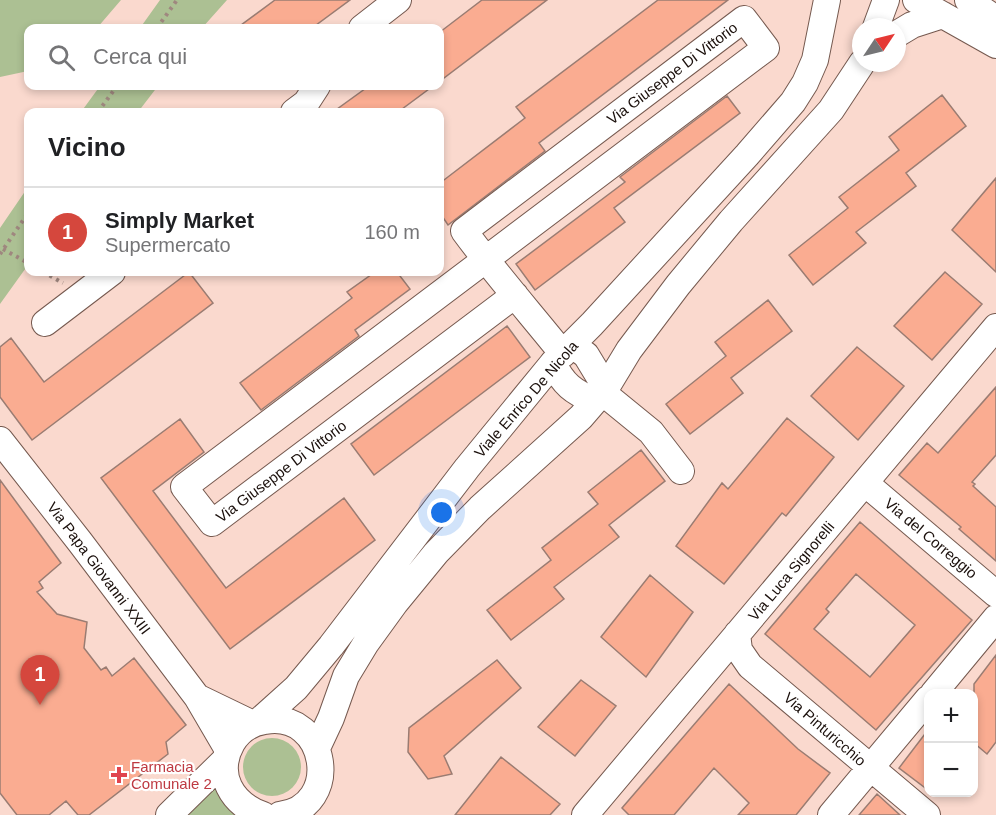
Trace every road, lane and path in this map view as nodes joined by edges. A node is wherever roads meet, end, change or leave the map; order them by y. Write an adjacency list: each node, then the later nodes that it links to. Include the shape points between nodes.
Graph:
1 (177, 0): 10 (path)
2 (398, 0): 11 (street)
3 (886, 0): 8 (street)
4 (916, 0): 7 (street)
5 (968, 0): 9 (street)
6 (823, 5): 28 (street, Viale Enrico De Nicola, via 815,60 793,102)
7 (943, 15): 12 (street); 13 (street)
8 (879, 18)
9 (996, 19)
10 (160, 24)
11 (367, 24)
12 (906, 29)
13 (996, 45)
14 (856, 72): 29 (street, via 831,110 678,285)
15 (114, 90): 17 (path)
16 (314, 90): 18 (street)
17 (101, 108)
18 (299, 108)
19 (24, 219): 20 (path)
20 (3, 249): 21 (path); 23 (path)
21 (0, 254)
22 (485, 260): 22 (street, Via Giuseppe Di Vittorio, via 766,48 744,19 464,231); 25 (street, Via Giuseppe Di Vittorio); 25 (street, Via Giuseppe Di Vittorio, via 184,487 212,523)
23 (24, 261)
24 (107, 276): 26 (street)
25 (515, 295): 28 (street, Via Giuseppe Di Vittorio)
26 (45, 323)
27 (996, 327): 32 (street, Via Luca Signorelli)
28 (563, 354): 29 (street, via 586,355); 29 (street, via 561,379 579,394); 39 (street, Viale Enrico De Nicola, via 467,468 331,646 296,688)
29 (601, 394): 31 (street, via 651,432); 40 (street, via 581,417 480,508 395,603 346,676)
30 (0, 440): 37 (street, Via Papa Giovanni XXIII)
31 (681, 471)
32 (865, 483): 33 (street, Via del Correggio); 35 (street, Via Luca Signorelli)
33 (996, 594)
34 (996, 618): 36 (street)
35 (737, 634): 42 (street, Via Pinturicchio, via 739,650 750,666); 48 (street, Via Luca Signorelli)
36 (936, 689)
37 (197, 697): 39 (street); 41 (street, Via Papa Giovanni XXIII)
38 (924, 704): 42 (street)
39 (256, 723): 40 (street, via 286,721 309,736); 41 (street, Viale Enrico De Nicola, via 242,731)
40 (317, 748): 43 (street, via 321,760)
41 (227, 755): 44 (street); 45 (street, via 225,775 230,789 244,806)
42 (870, 768): 49 (street); 50 (street, Via Pinturicchio)
43 (318, 785): 46 (street, via 300,808); 47 (street)
44 (169, 815)
45 (263, 815)
46 (280, 815)
47 (324, 815)
48 (585, 815)
49 (831, 815)
50 (927, 815)

